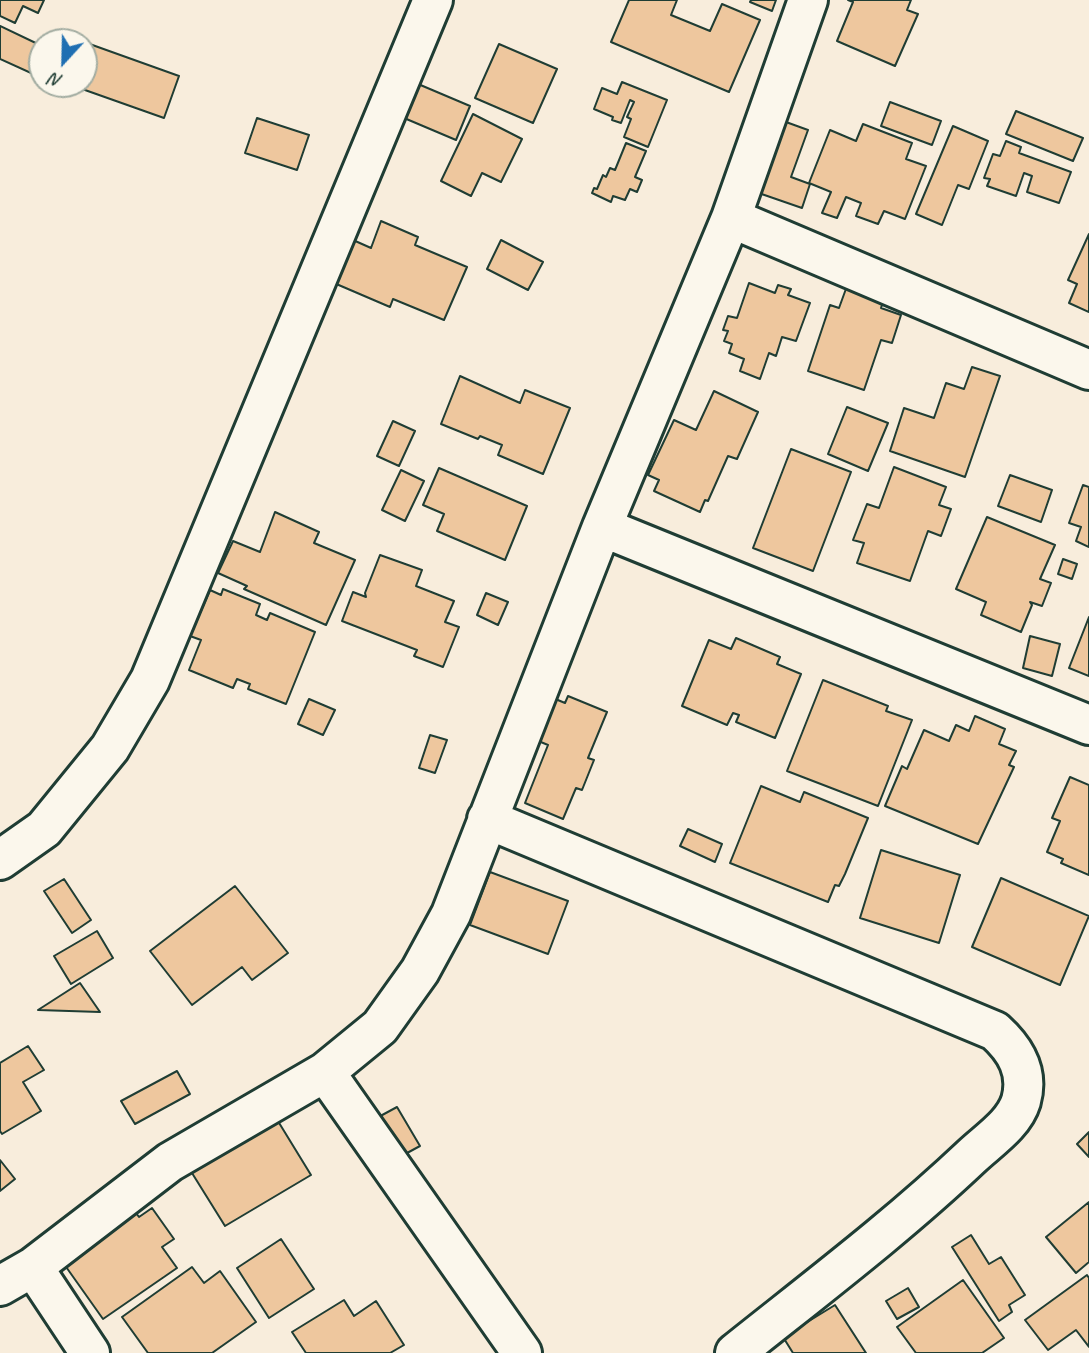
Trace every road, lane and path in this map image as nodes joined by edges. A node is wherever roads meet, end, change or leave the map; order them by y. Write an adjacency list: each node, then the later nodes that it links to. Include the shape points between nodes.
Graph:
1 (433, 0): 8 (street, via 150,680 110,748 44,829)
2 (808, 0): 3 (street)
3 (731, 218): 4 (street); 5 (street)
4 (1089, 370)
5 (602, 527): 6 (street); 7 (street)
6 (1089, 725)
7 (487, 819): 9 (street, via 451,914 420,971 380,1027); 14 (street, via 995,1031 1020,1063 1024,1083 1010,1121 921,1204)
8 (0, 860)
9 (325, 1072): 10 (street, via 170,1162); 13 (street)
10 (33, 1267): 11 (street); 12 (street)
11 (0, 1286)
12 (90, 1353)
13 (522, 1353)
14 (735, 1353)

